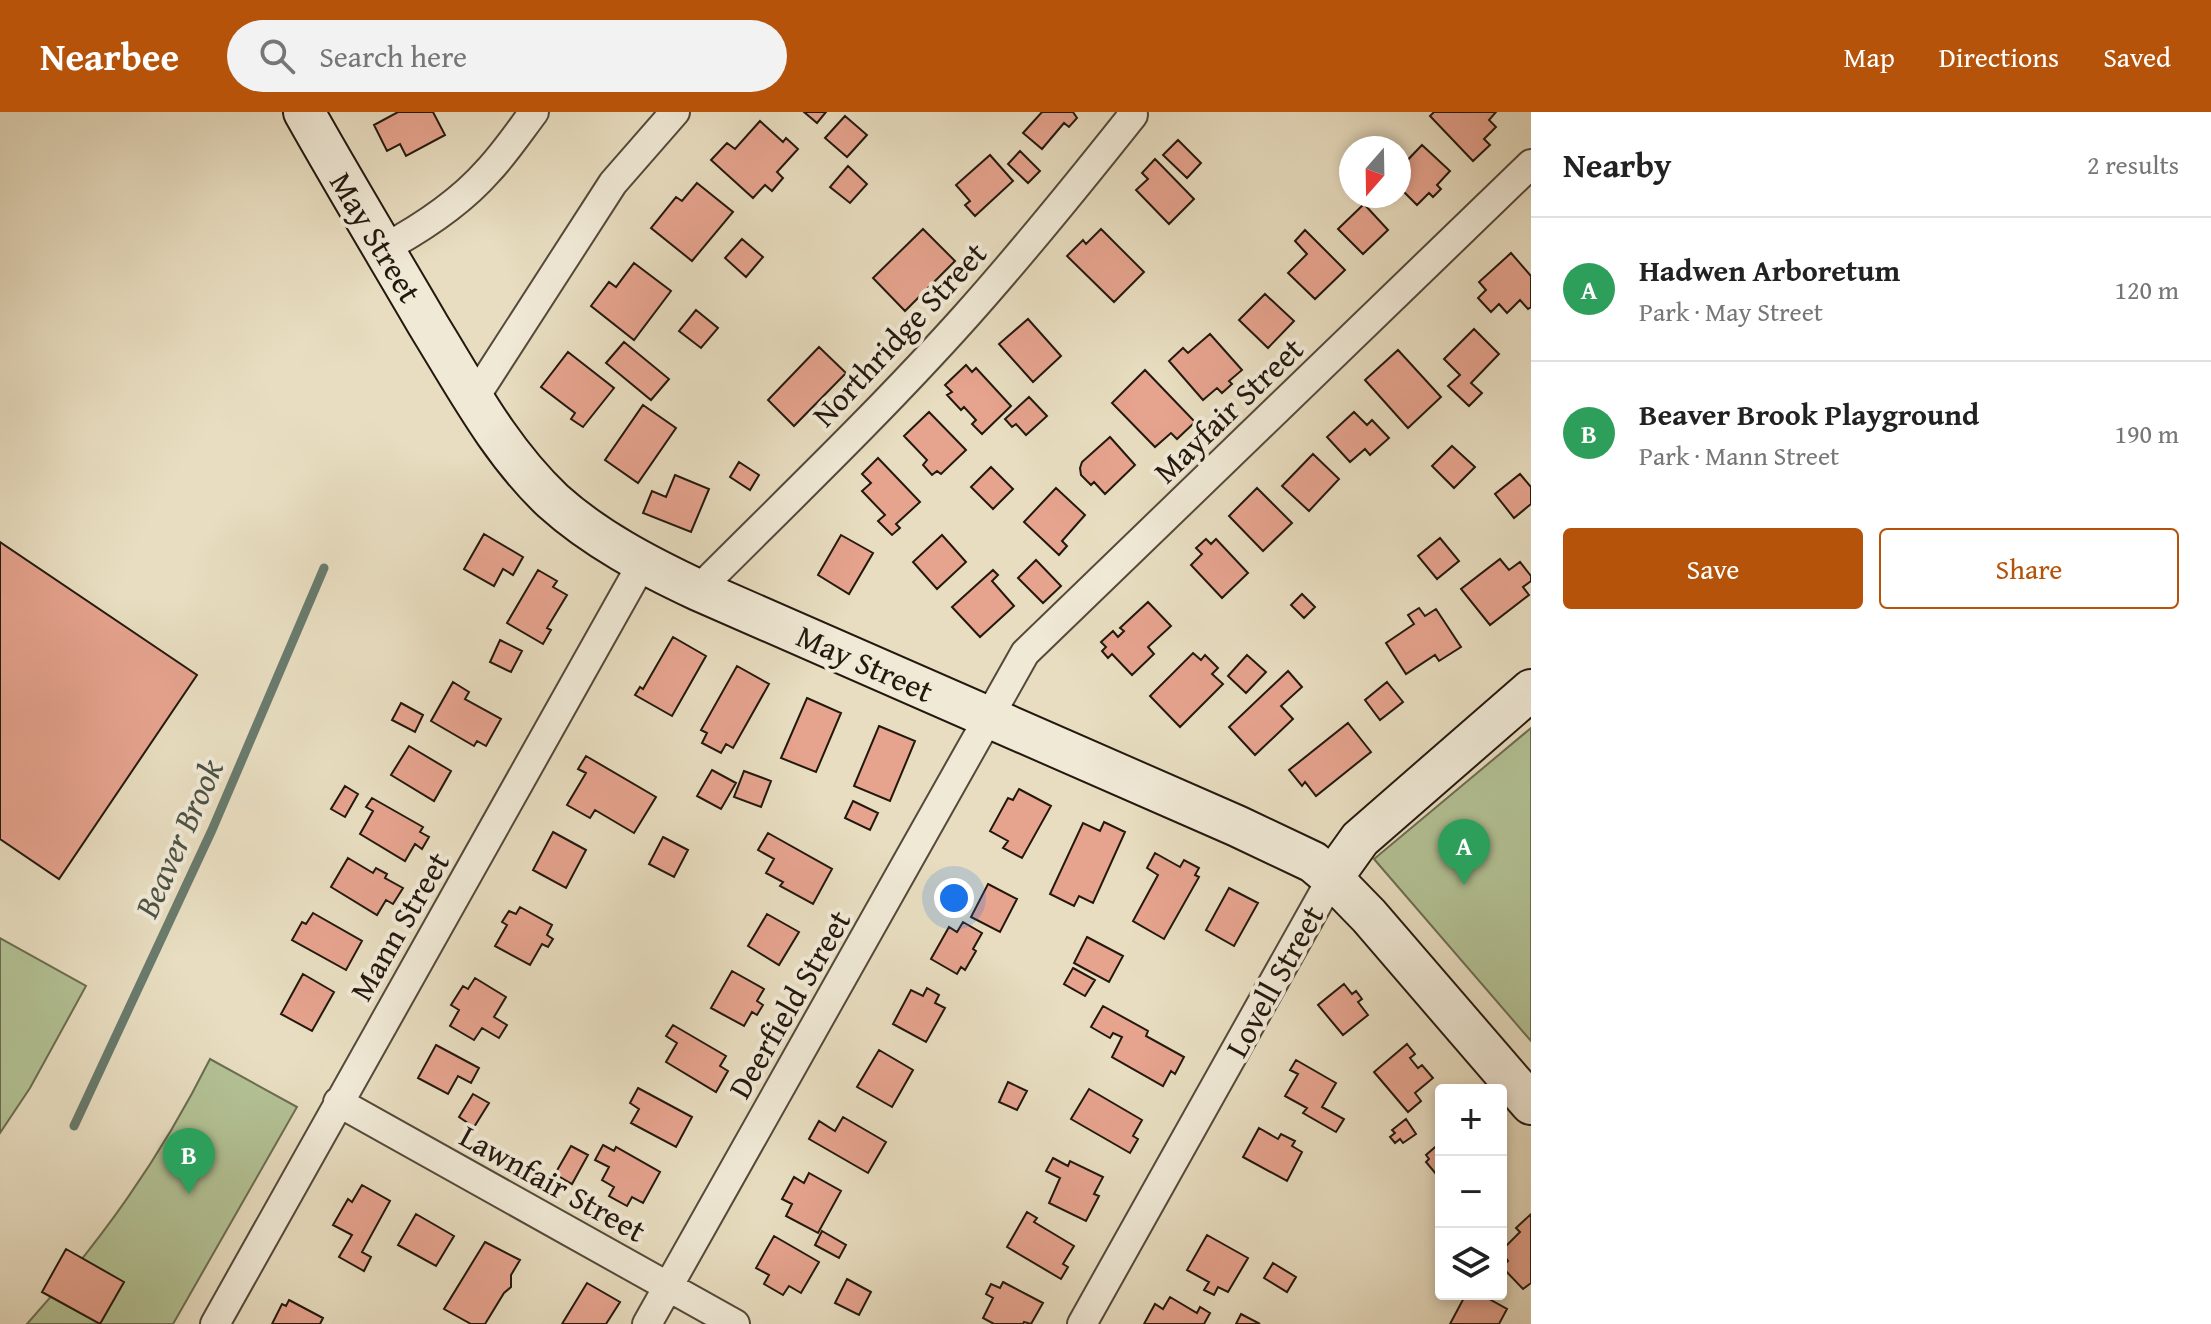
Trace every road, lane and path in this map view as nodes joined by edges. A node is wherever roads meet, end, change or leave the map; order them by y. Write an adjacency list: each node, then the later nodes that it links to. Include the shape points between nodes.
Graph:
1 (304, 112): 6 (street, May Street)
2 (534, 112): 6 (street, via 488,172 455,203)
3 (675, 112): 7 (street, via 613,183)
4 (1131, 112): 9 (street, Northridge Street, via 1045,225 964,318)
5 (1531, 164): 11 (street, Mayfair Street, via 1025,653)
6 (383, 249): 7 (street, May Street)
7 (473, 400): 8 (street, May Street, via 512,457 555,502)
8 (643, 562): 9 (street, May Street); 13 (street, Mann Street)
9 (698, 590): 11 (street, May Street)
10 (1531, 690): 12 (street, Lovell Street, via 1360,839)
11 (991, 718): 12 (street, May Street, via 1278,845); 15 (street, Deerfield Street)
12 (1332, 878): 14 (street, May Street); 19 (street, Lovell Street)
13 (338, 1102): 15 (street, Lawnfair Street); 16 (street, Mann Street)
14 (1531, 1104)
15 (668, 1287): 17 (street, Deerfield Street); 18 (street, Lawnfair Street)
16 (215, 1324)
17 (647, 1324)
18 (735, 1324)
19 (1082, 1324)

